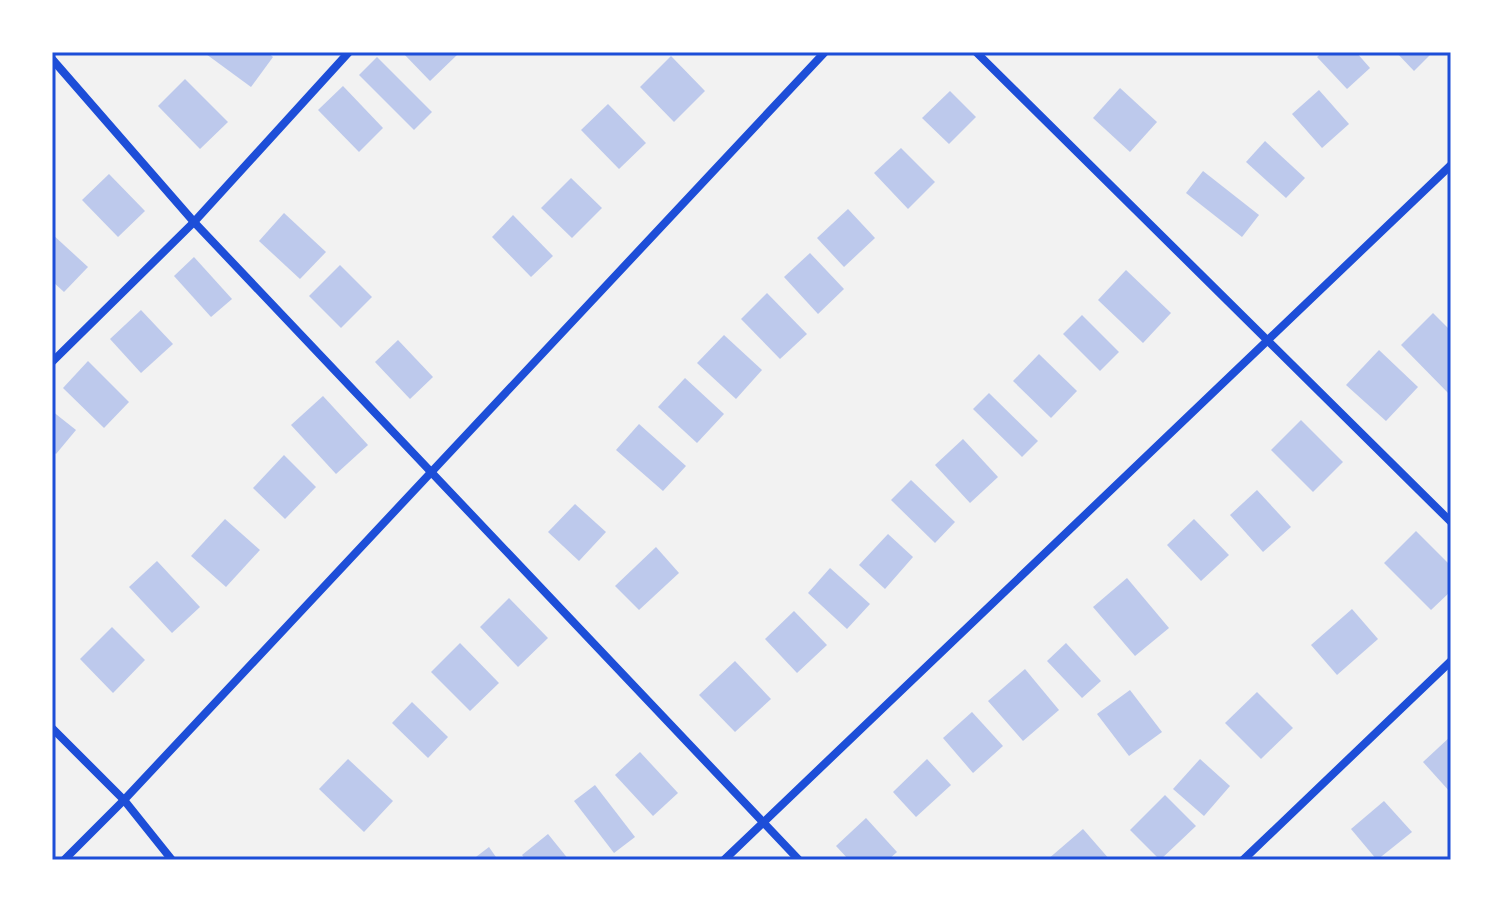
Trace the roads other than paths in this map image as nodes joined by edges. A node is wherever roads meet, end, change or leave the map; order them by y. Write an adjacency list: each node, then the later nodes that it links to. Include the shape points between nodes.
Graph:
1 (349, 52): 6 (street)
2 (825, 52): 9 (street)
3 (976, 52): 7 (street)
4 (52, 59): 6 (street)
5 (1451, 165): 7 (street)
6 (194, 222): 8 (street); 9 (street)
7 (1267, 340): 10 (street); 14 (street)
8 (52, 362)
9 (430, 473): 13 (street); 14 (street)
10 (1451, 522)
11 (1451, 661): 19 (street)
12 (52, 728): 13 (street)
13 (124, 800): 15 (street); 16 (street)
14 (764, 825): 17 (street); 18 (street)
15 (64, 860)
16 (172, 860)
17 (724, 860)
18 (799, 860)
19 (1243, 860)

